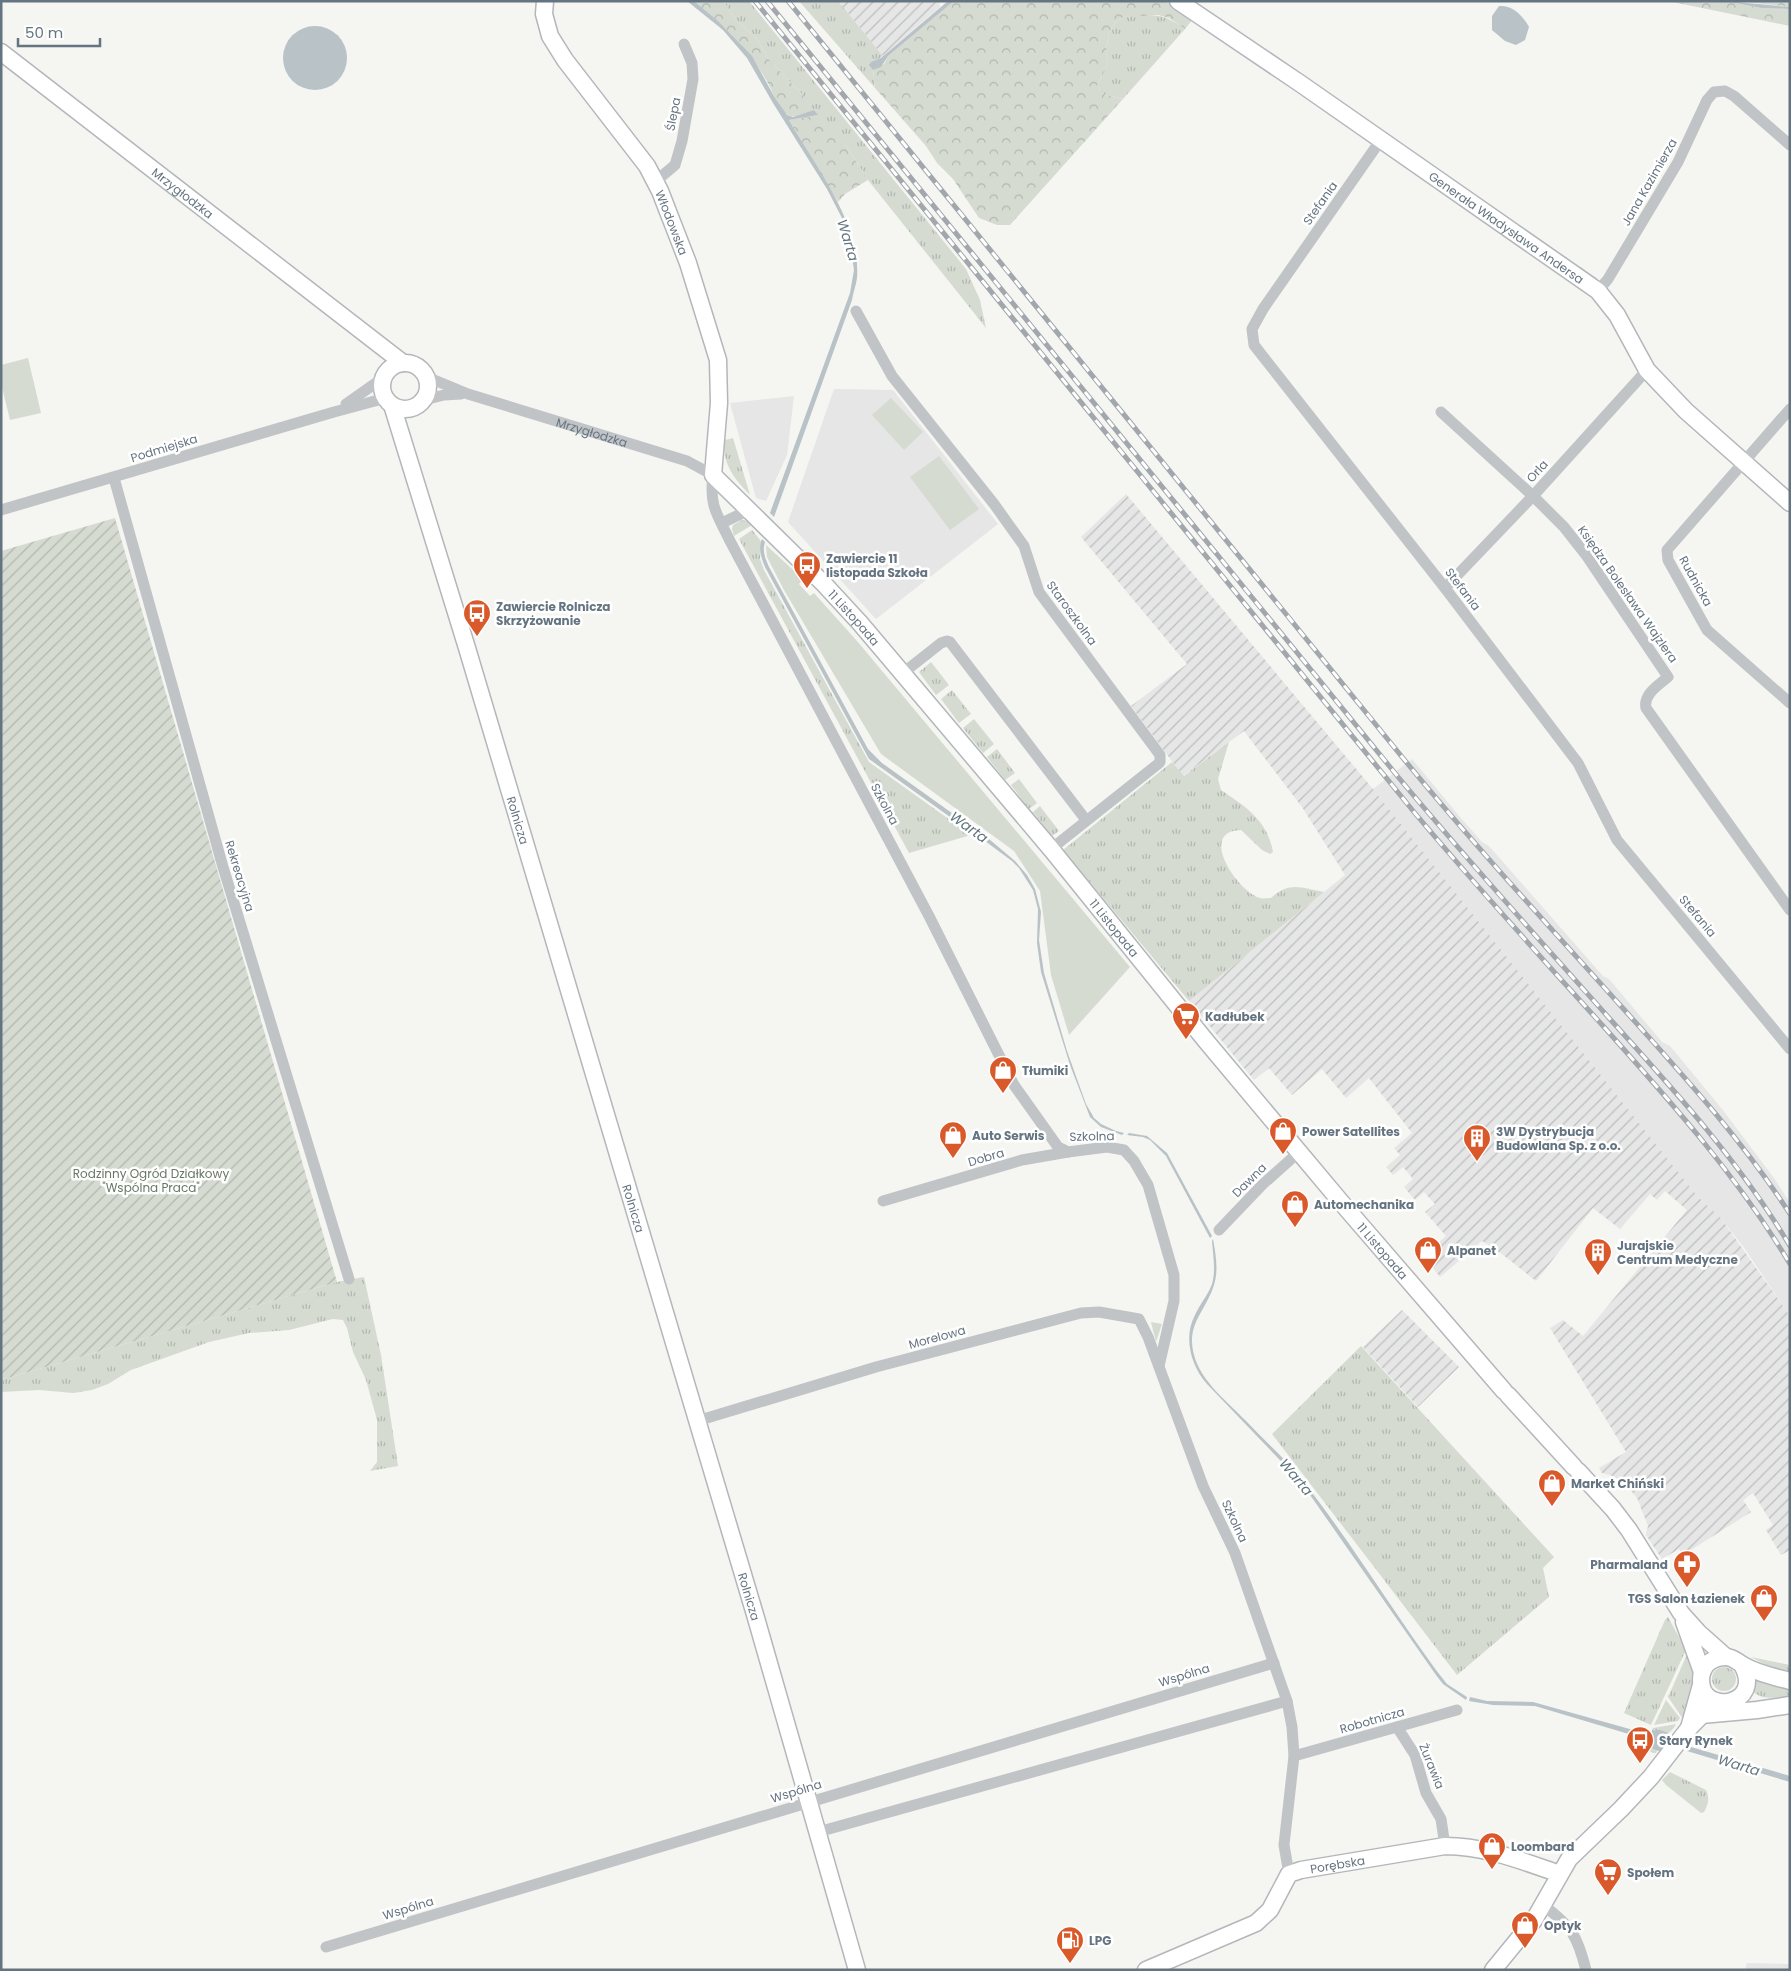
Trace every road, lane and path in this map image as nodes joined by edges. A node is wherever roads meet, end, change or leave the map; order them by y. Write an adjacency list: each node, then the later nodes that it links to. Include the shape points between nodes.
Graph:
1 (545, 1): 7 (street, Włodowska, via 544,14 552,39)
2 (1178, 1): 5 (street, Generała Władysława Andersa)
3 (684, 44): 7 (street, Ślepa, via 692,63 693,79 682,141 675,165)
4 (1, 52): 10 (street, Mrzygłodzka)
5 (1380, 141): 8 (street, Generała Władysława Andersa); 30 (street, Stefania, via 1263,309 1251,334 1257,350)
6 (1790, 145): 8 (street, Jana Kazimierza, via 1734,96 1725,91 1714,92 1707,100 1678,162)
7 (656, 181): 23 (street, Włodowska, via 688,263 718,360 719,403)
8 (1598, 291): 12 (street, Generała Władysława Andersa, via 1617,315)
9 (856, 311): 33 (street, Staroszkolna, via 892,376 1024,546 1039,592 1160,755 1158,764)
10 (365, 334): 11 (street, Mrzygłodzka); 13 (street, Mrzygłodzka, via 380,358)
11 (403, 363): 13 (street, via 393,366); 14 (street, via 417,365)
12 (1647, 370): 22 (street, Generała Władysława Andersa, via 1686,411); 25 (street, Orla)
13 (385, 375): 16 (street, via 382,385); 19 (street, Podmiejska)
14 (427, 377): 15 (street, Mrzygłodzka); 17 (street, via 429,385)
15 (468, 394): 17 (street, Mrzygłodzka, via 444,395); 23 (street, Mrzygłodzka, via 687,462)
16 (389, 402): 17 (street, via 398,408); 19 (street, Podmiejska); 21 (street, Rolnicza)
17 (417, 404): 21 (street, Rolnicza)
18 (1790, 410): 22 (street, Rudnicka)
19 (334, 412): 24 (street, Podmiejska)
20 (1441, 412): 25 (street, Księdza Bolesława Wajzlera)
21 (406, 447): 43 (street, Rolnicza)
22 (1743, 462): 26 (street, Generała Władysława Andersa); 32 (street, Rudnicka, via 1670,546 1668,560 1707,630)
23 (713, 475): 28 (street, 11 Listopada); 29 (street, Szkolna, via 711,499)
24 (114, 478): 27 (street, Podmiejska); 41 (street, Rekreacyjna, via 222,866)
25 (1533, 496): 30 (street, Orla); 35 (street, Księdza Bolesława Wajzlera, via 1578,545 1668,676 1649,694 1646,708)
26 (1790, 503)
27 (1, 510)
28 (754, 514): 29 (street); 31 (street, 11 Listopada, via 860,623)
29 (722, 523): 37 (street, Szkolna, via 1014,1085 1058,1146)
30 (1446, 588): 36 (street, Stefania, via 1578,763 1617,840)
31 (903, 673): 33 (street, via 941,643 950,642); 34 (street, 11 Listopada)
32 (1790, 703)
33 (1086, 820): 34 (street, Staroszkolna)
34 (1050, 849): 38 (street, 11 Listopada)
35 (1790, 910)
36 (1790, 1049)
37 (1068, 1152): 39 (street, Dobra, via 1022,1160); 42 (street, Szkolna, via 1107,1147 1124,1150 1148,1185 1174,1275 1174,1301)
38 (1299, 1152): 40 (street, Dawna); 44 (street, 11 Listopada, via 1506,1393 1613,1509)
39 (883, 1201)
40 (1219, 1230)
41 (349, 1279)
42 (1159, 1366): 43 (street, Morelowa, via 1139,1318 1081,1313 876,1368); 46 (street, Szkolna, via 1203,1486 1235,1553)
43 (697, 1421): 59 (street, Rolnicza)
44 (1681, 1612): 45 (street, 11 Listopada); 48 (street, 11 Listopada)
45 (1726, 1657): 47 (street); 48 (street, via 1709,1663)
46 (1274, 1663): 51 (street, Szkolna); 59 (street, Wspólna)
47 (1742, 1665): 49 (street); 50 (street, via 1746,1672 1746,1687)
48 (1702, 1679): 52 (street, via 1708,1696); 57 (street)
49 (1790, 1681)
50 (1737, 1699): 52 (street); 53 (street)
51 (1287, 1701): 58 (street, Szkolna); 60 (street)
52 (1716, 1702): 55 (street)
53 (1790, 1704): 55 (street)
54 (1457, 1710): 56 (street, Robotnicza)
55 (1702, 1715): 57 (street)
56 (1397, 1727): 58 (street, Robotnicza); 61 (street, Żurawia, via 1415,1755 1426,1793 1441,1819)
57 (1686, 1731): 63 (street, via 1621,1809 1569,1859)
58 (1294, 1756): 62 (street, Szkolna, via 1284,1845)
59 (809, 1801): 60 (street, Rolnicza); 65 (street, Wspólna)
60 (818, 1832): 66 (street, Rolnicza)
61 (1444, 1846): 62 (street, Porębska, via 1316,1866); 63 (street, Porębska, via 1484,1849)
62 (1289, 1874): 67 (street, via 1270,1910 1256,1923)
63 (1560, 1874): 64 (street)
64 (1543, 1905): 68 (street); 69 (street, via 1564,1921 1574,1934)
65 (326, 1947)
66 (853, 1969)
67 (1146, 1970)
68 (1493, 1970)
69 (1586, 1970)

